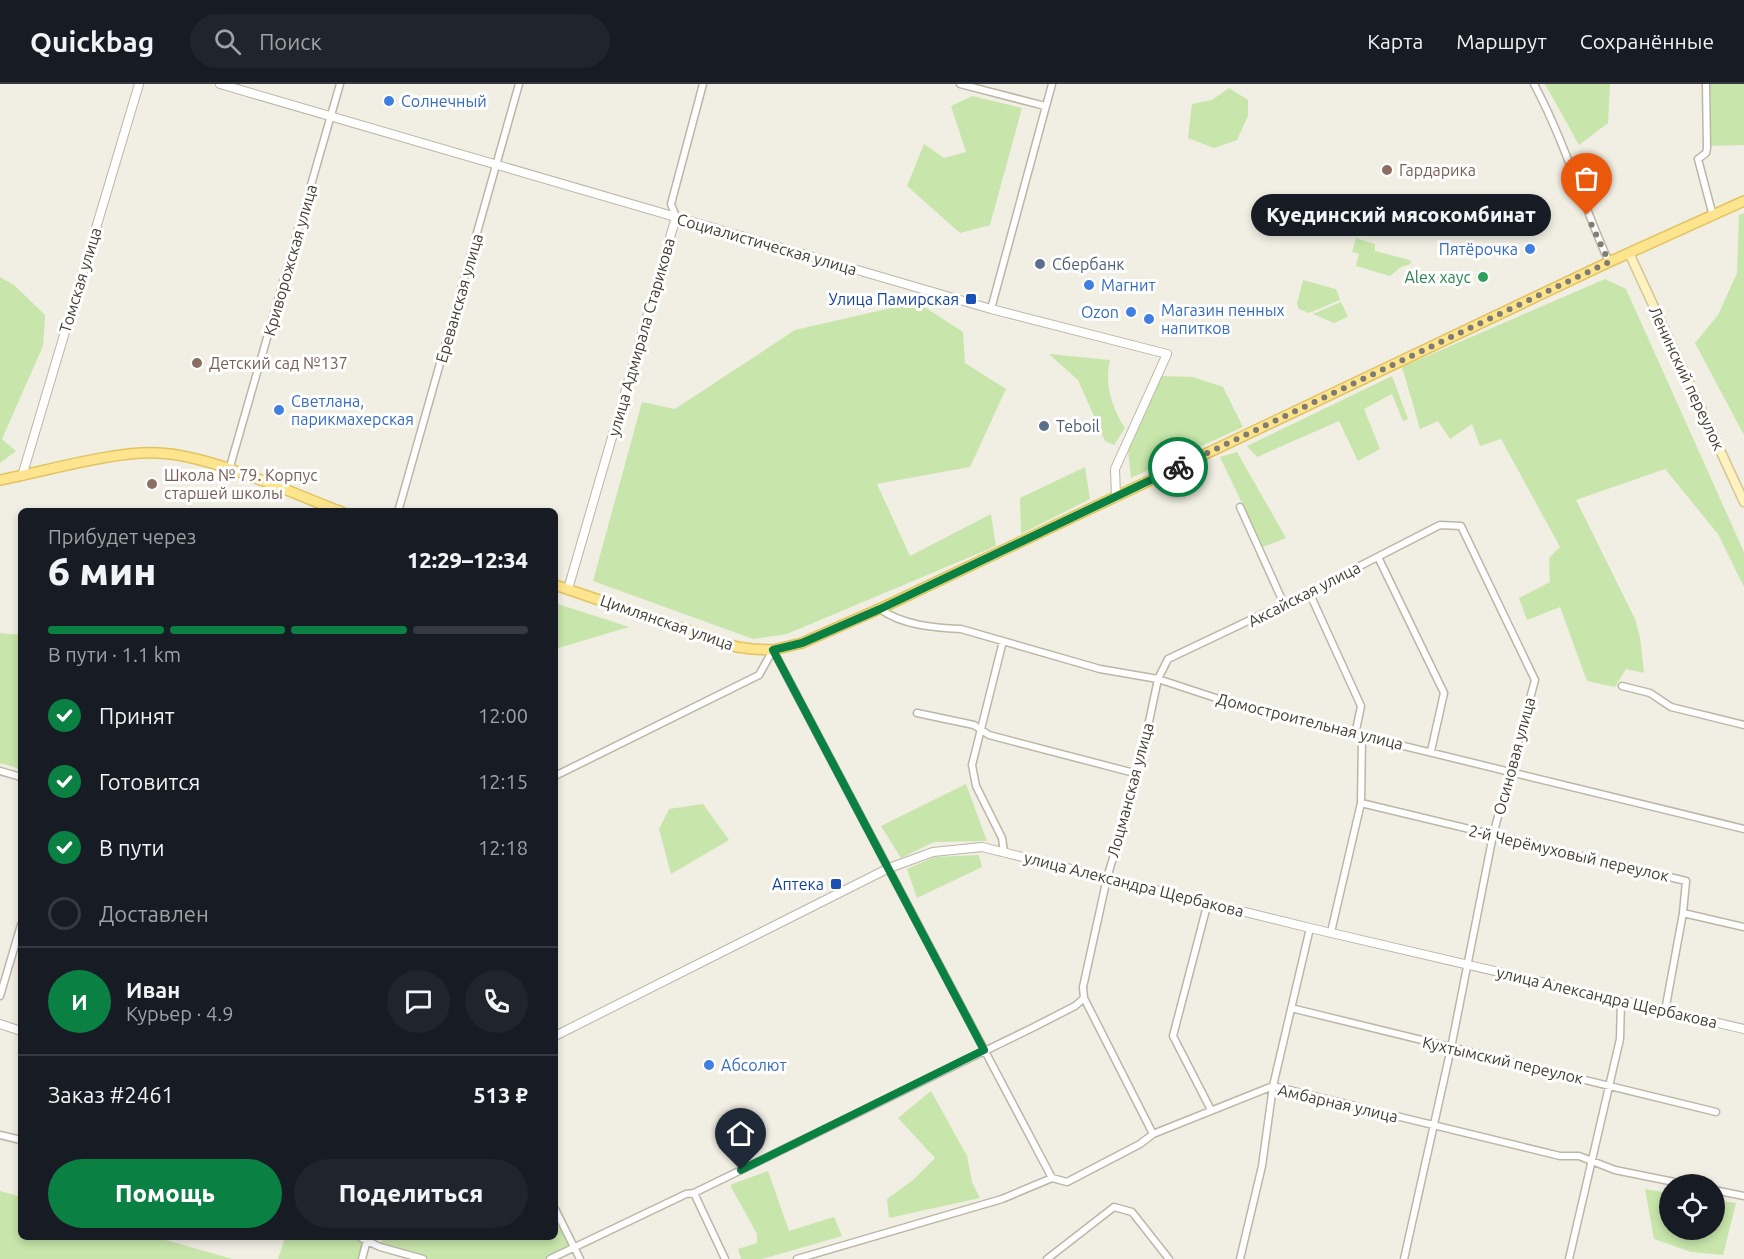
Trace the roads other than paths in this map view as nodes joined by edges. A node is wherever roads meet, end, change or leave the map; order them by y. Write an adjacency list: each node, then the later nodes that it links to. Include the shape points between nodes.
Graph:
1 (139, 84): 22 (street, Томская улица)
2 (220, 84): 11 (street, Социалистическая улица)
3 (340, 84): 11 (street, Криворожская улица)
4 (519, 84): 12 (street, Ереванская улица)
5 (703, 84): 15 (street, улица Адмирала Старикова, via 671,204)
6 (960, 84): 10 (street)
7 (1052, 84): 10 (street)
8 (1534, 84): 17 (street, via 1555,123 1579,181 1587,215)
9 (1706, 84): 14 (street, via 1707,148 1698,159)
10 (1045, 106): 18 (street)
11 (331, 116): 12 (street, Социалистическая улица); 21 (street, Криворожская улица)
12 (497, 165): 15 (street, Социалистическая улица); 28 (street, Ереванская улица)
13 (1744, 201): 14 (main road, Цимлянская улица)
14 (1713, 216): 16 (main road, Цимлянская улица)
15 (675, 217): 20 (street, Социалистическая улица); 32 (street, улица Адмирала Старикова)
16 (1630, 255): 17 (main road, Цимлянская улица); 25 (main road, Ленинский переулок)
17 (1609, 262): 24 (main road, Цимлянская улица)
18 (995, 288): 19 (street); 20 (street)
19 (1004, 290)
20 (991, 309): 24 (street, Социалистическая улица, via 1167,354 1115,469)
21 (229, 470): 22 (main road, via 181,456 133,453); 27 (main road)
22 (22, 476): 23 (main road)
23 (0, 480)
24 (1116, 497): 35 (main road, Цимлянская улица)
25 (1744, 502)
26 (1240, 507): 34 (street)
27 (331, 508)
28 (399, 508)
29 (1461, 526): 30 (street, Аксайская улица, via 1440,525); 46 (street, Осиновая улица, via 1534,680)
30 (1378, 557): 33 (street, Аксайская улица); 44 (street, via 1444,693)
31 (558, 586): 32 (main road, Цимлянская улица)
32 (568, 589): 37 (main road, Цимлянская улица, via 737,647)
33 (1309, 592): 34 (street, Аксайская улица); 43 (street, via 1361,706)
34 (1284, 604): 38 (street, Аксайская улица, via 1168,658)
35 (880, 609): 36 (street, Домостроительная улица, via 892,617); 37 (main road, Цимлянская улица, via 802,643)
36 (1003, 641): 38 (street, Домостроительная улица, via 1100,669); 42 (street)
37 (773, 650): 48 (street, via 759,675); 54 (street)
38 (1158, 679): 43 (street, Домостроительная улица, via 1240,706); 47 (street, Лоцманская улица)
39 (1622, 686): 41 (street, via 1650,693 1671,707)
40 (918, 713): 42 (street, via 974,725)
41 (1744, 724)
42 (982, 731): 47 (street); 53 (street, via 972,765 976,786 1002,838)
43 (1358, 735): 44 (street, Домостроительная улица); 50 (street)
44 (1431, 751): 46 (street, Домостроительная улица)
45 (0, 771): 49 (street)
46 (1510, 772): 51 (street, Домостроительная улица); 52 (street, Осиновая улица)
47 (1138, 774): 55 (street, Лоцманская улица)
48 (558, 775)
49 (18, 776)
50 (1361, 803): 52 (street, 2-й Черёмуховый переулок); 60 (street)
51 (1744, 829)
52 (1493, 835): 57 (street, 2-й Черёмуховый переулок, via 1686,881); 62 (street, Осиновая улица)
53 (1004, 852): 54 (street, улица Александра Щербакова, via 982,847 933,852); 55 (street, улица Александра Щербакова)
54 (889, 868): 71 (street, улица Александра Щербакова); 73 (street)
55 (1107, 878): 56 (street, улица Александра Щербакова); 64 (street, Лоцманская улица, via 1083,987)
56 (1208, 902): 59 (street, улица Александра Щербакова); 76 (street, via 1173,1036)
57 (1683, 913): 58 (street); 67 (street)
58 (1744, 927)
59 (1310, 928): 60 (street, улица Александра Щербакова); 66 (street)
60 (1331, 932): 62 (street, улица Александра Щербакова)
61 (18, 936): 63 (street)
62 (1469, 964): 65 (street, улица Александра Щербакова); 72 (street, Осиновая улица)
63 (0, 996)
64 (1084, 998): 73 (street); 79 (street)
65 (1621, 1000): 67 (street, улица Александра Щербакова); 75 (street, via 1620,1039)
66 (1291, 1008): 72 (street, Кухтымский переулок); 74 (street)
67 (1665, 1011): 70 (street, улица Александра Щербакова)
68 (0, 1024): 69 (street)
69 (18, 1029)
70 (1744, 1029)
71 (558, 1034)
72 (1451, 1048): 75 (street, Кухтымский переулок); 78 (street, Осиновая улица)
73 (984, 1050): 83 (street); 86 (street)
74 (1274, 1086): 76 (street, Амбарная улица); 78 (street, Амбарная улица); 100 (street, via 1262,1166)
75 (1610, 1086): 77 (street, Кухтымский переулок); 82 (street)
76 (1211, 1110): 79 (street, Амбарная улица)
77 (1716, 1112)
78 (1435, 1126): 82 (street, Амбарная улица); 101 (street, Осиновая улица)
79 (1153, 1134): 83 (street, Амбарная улица, via 1067,1182)
80 (0, 1135): 81 (street)
81 (18, 1139)
82 (1592, 1160): 84 (street, Амбарная улица, via 1615,1170); 102 (street)
83 (1052, 1178): 97 (street, Амбарная улица, via 1002,1199)
84 (1659, 1179)
85 (1725, 1192): 87 (street)
86 (694, 1193): 91 (street); 96 (street)
87 (1744, 1196)
88 (558, 1215): 91 (street)
89 (364, 1240): 92 (street)
90 (366, 1240): 93 (street)
91 (574, 1247): 94 (street); 95 (street)
92 (362, 1259)
93 (423, 1259)
94 (549, 1259)
95 (580, 1259)
96 (725, 1259)
97 (797, 1259)
98 (1047, 1259): 99 (street, via 1114,1208 1132,1212)
99 (1169, 1259)
100 (1240, 1259)
101 (1404, 1259)
102 (1569, 1259)

